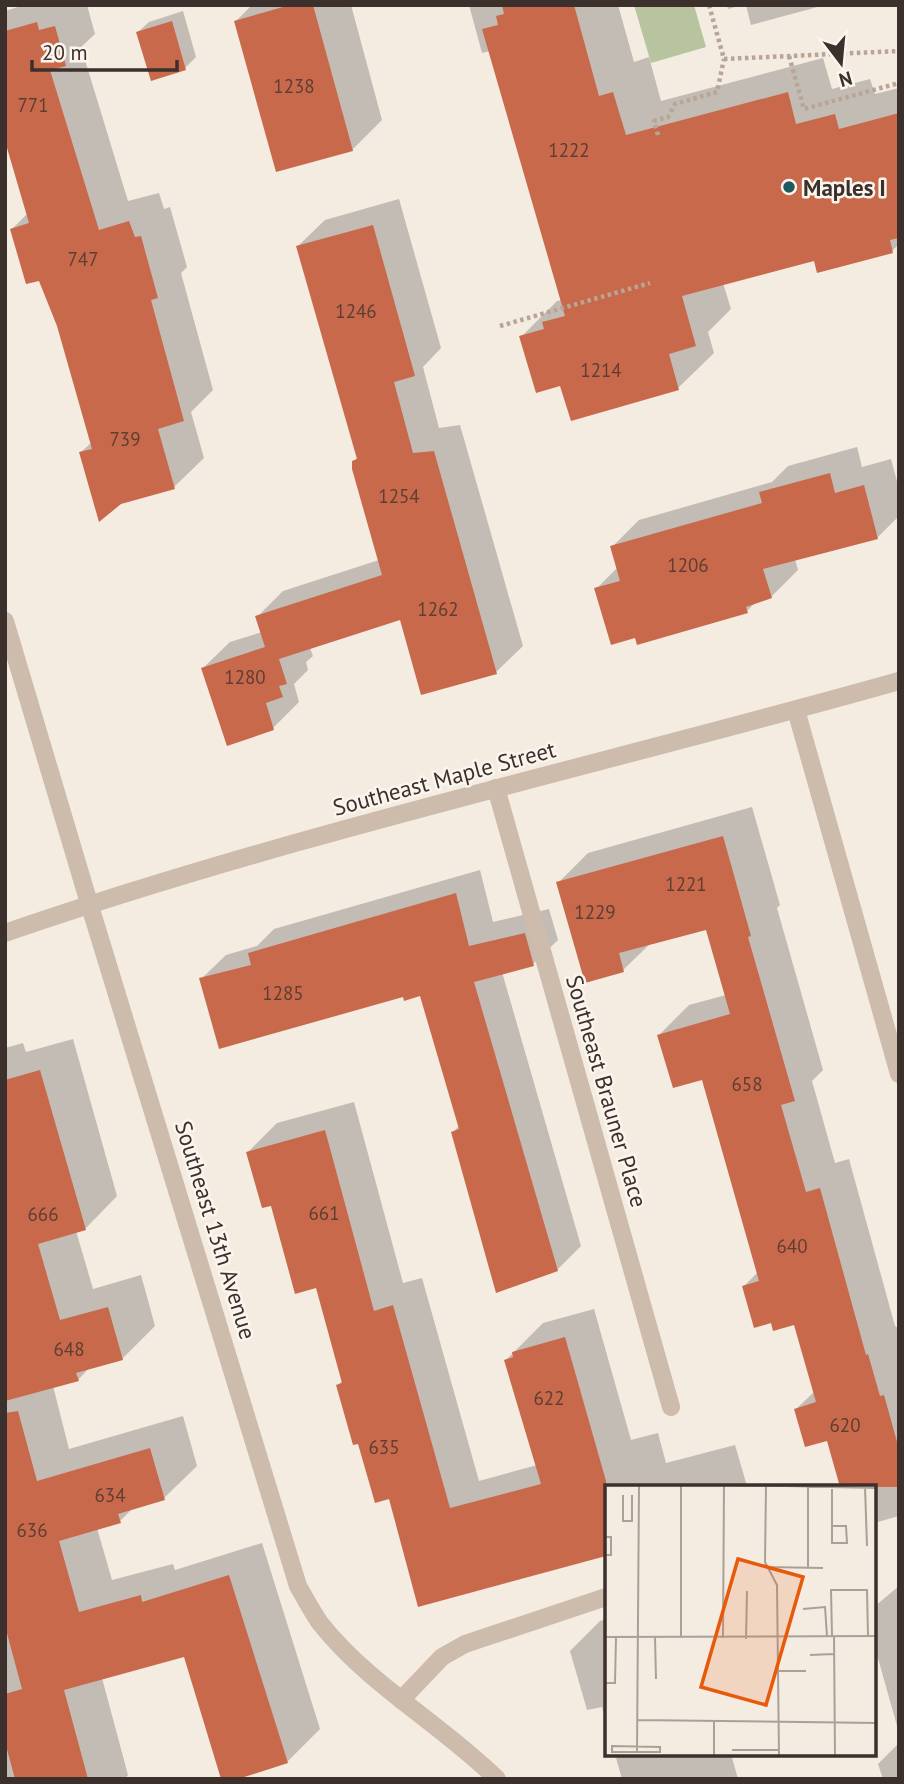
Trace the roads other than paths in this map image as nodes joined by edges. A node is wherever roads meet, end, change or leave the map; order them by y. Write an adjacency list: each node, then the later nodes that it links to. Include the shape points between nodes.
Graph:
1 (5, 621): 5 (street, Southeast 13th Avenue)
2 (899, 681): 3 (street, Southeast Maple Street)
3 (796, 710): 4 (street, Southeast Maple Street); 7 (street)
4 (496, 788): 5 (street, Southeast Maple Street); 8 (street, Southeast Brauner Place)
5 (89, 903): 6 (street, Southeast Maple Street); 10 (street, Southeast 13th Avenue, via 298,1586 320,1622 352,1658)
6 (5, 933)
7 (899, 1074)
8 (671, 1407)
9 (605, 1598): 10 (street, via 465,1644 442,1657)
10 (401, 1700): 11 (street, Southeast 13th Avenue, via 465,1747)
11 (497, 1779)

